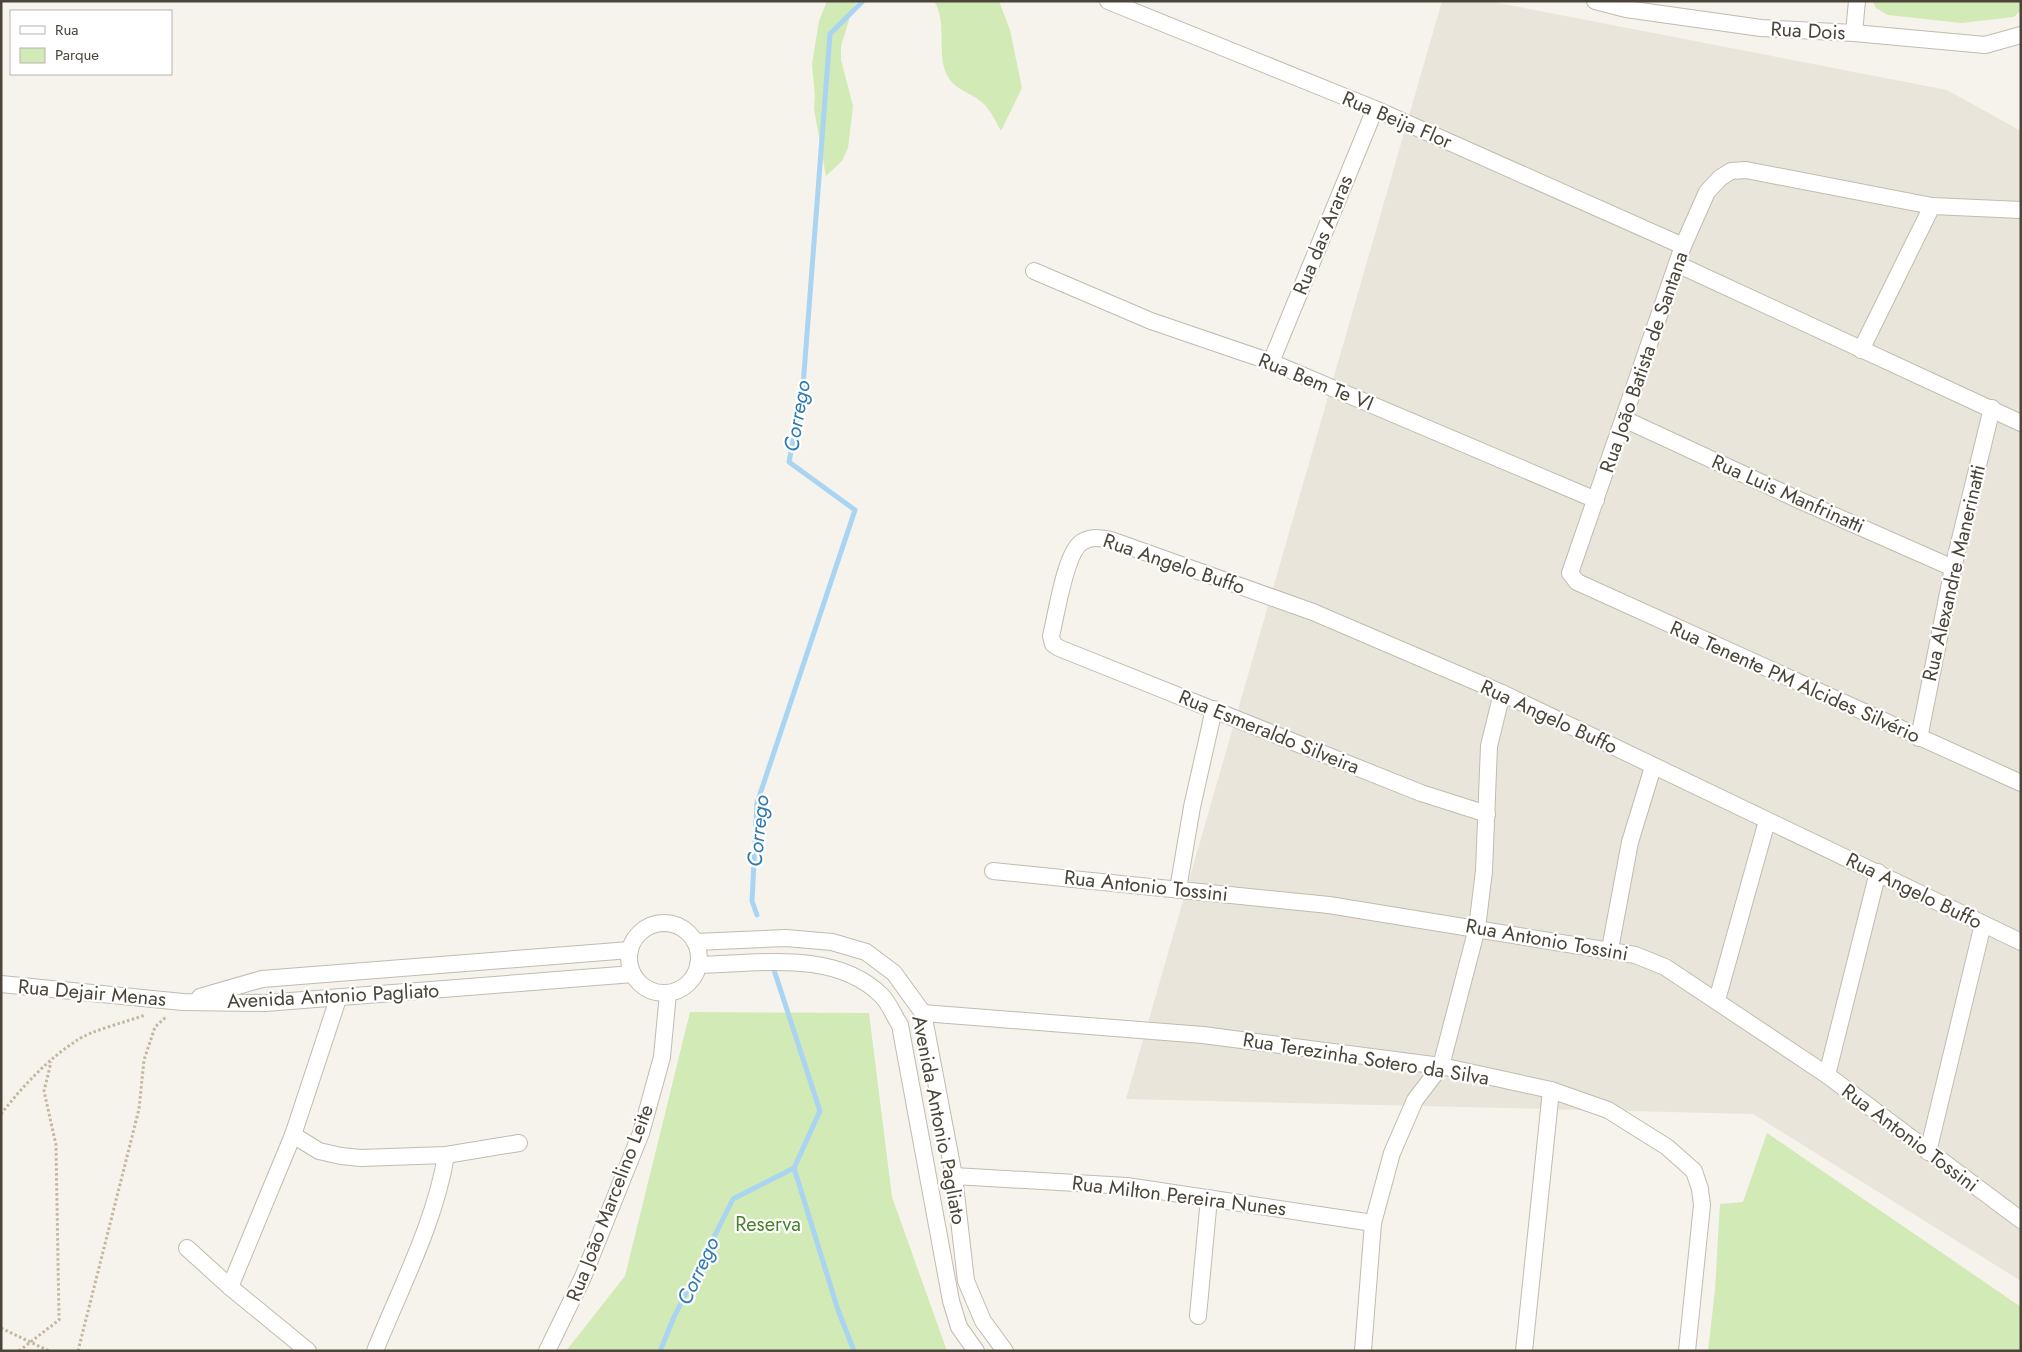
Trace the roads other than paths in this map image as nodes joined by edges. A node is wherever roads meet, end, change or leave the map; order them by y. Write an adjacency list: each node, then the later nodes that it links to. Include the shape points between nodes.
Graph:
1 (1108, 1): 6 (street, Rua Beija Flor)
2 (1595, 1): 4 (street, Rua Dois, via 1626,9 1761,28)
3 (1857, 1): 4 (street)
4 (1854, 33): 5 (street, Rua Dois, via 1985,45)
5 (2021, 34)
6 (1374, 109): 9 (street, Rua Beija Flor); 13 (street, Rua das Araras)
7 (1932, 206): 8 (street); 9 (street, Rua João Batista de Santana, via 1746,170 1731,171 1707,192); 12 (street)
8 (2021, 210)
9 (1683, 246): 10 (street, Rua João Batista de Santana)
10 (1677, 264): 12 (street); 15 (street, Rua João Batista de Santana)
11 (1034, 272): 13 (street, Rua Bem Te VI, via 1151,320)
12 (1861, 350): 14 (street)
13 (1271, 362): 17 (street, Rua Bem Te VI)
14 (1992, 408): 16 (street); 18 (street, Rua Alexandre Manerinatti)
15 (1624, 419): 17 (street, Rua João Batista de Santana); 18 (street, Rua Luis Manfrinatti)
16 (2021, 423)
17 (1596, 500): 19 (street, Rua João Batista de Santana)
18 (1953, 568): 23 (street, Rua Alexandre Manerinatti)
19 (1571, 577): 23 (street, Rua Tenente PM Alcides Silvério)
20 (1052, 644): 21 (street, Rua Angelo Buffo, via 1051,636 1070,558 1079,543 1093,537 1111,540 1313,612); 22 (street, Rua Esmeraldo Silveira)
21 (1502, 693): 24 (street, Rua Angelo Buffo); 26 (street, via 1489,746)
22 (1214, 710): 26 (street, Rua Esmeraldo Silveira, via 1421,792); 30 (street, via 1192,806)
23 (1919, 738): 25 (street, Rua Tenente PM Alcides Silvério)
24 (1653, 767): 27 (street, Rua Angelo Buffo); 35 (street, via 1630,842)
25 (2021, 783)
26 (1487, 814): 32 (street)
27 (1767, 821): 29 (street, Rua Angelo Buffo); 42 (street)
28 (993, 871): 30 (street, Rua Antonio Tossini)
29 (1878, 872): 31 (street, Rua Angelo Buffo); 46 (street)
30 (1178, 889): 32 (street, Rua Antonio Tossini, via 1329,905)
31 (1983, 924): 34 (street, Rua Angelo Buffo); 50 (street)
32 (1477, 928): 35 (street, Rua Antonio Tossini); 45 (street)
33 (695, 942): 36 (street, via 688,932 677,926 654,924 635,938); 37 (street, via 699,953); 44 (street, Avenida Antonio Pagliato, via 786,938 832,942 866,952 894,973)
34 (2021, 942)
35 (1610, 949): 42 (street, Rua Antonio Tossini, via 1665,967)
36 (630, 950): 38 (street); 43 (street, Avenida Antonio Pagliato, via 262,978)
37 (698, 965): 40 (street, via 688,984); 62 (street, Avenida Antonio Pagliato, via 791,963 829,966 859,978 883,996 900,1025 950,1301 959,1327)
38 (633, 974): 40 (street, via 647,989); 41 (street, Avenida Antonio Pagliato)
39 (1, 984): 43 (street, Rua Dejair Menas)
40 (668, 993): 61 (street, Rua João Marcelino Leite, via 662,1058 641,1133 583,1277)
41 (338, 998): 43 (street, Avenida Antonio Pagliato, via 264,1003); 48 (street)
42 (1717, 1000): 46 (street, Rua Antonio Tossini)
43 (183, 1002)
44 (922, 1013): 45 (street, Rua Terezinha Sotero da Silva, via 1203,1035); 52 (street, Avenida Antonio Pagliato)
45 (1441, 1066): 47 (street, Rua Terezinha Sotero da Silva); 55 (street, via 1416,1100 1392,1153)
46 (1826, 1075): 50 (street, Rua Antonio Tossini)
47 (1550, 1090): 65 (street); 66 (street, Rua Terezinha Sotero da Silva, via 1608,1110 1667,1147 1694,1171 1702,1204)
48 (293, 1135): 51 (street, via 319,1151 341,1156); 57 (street)
49 (519, 1143): 51 (street)
50 (1928, 1152): 54 (street, Rua Antonio Tossini)
51 (446, 1154): 60 (street, via 434,1205)
52 (954, 1176): 53 (street, Rua Milton Pereira Nunes, via 1127,1186); 63 (street, Avenida Antonio Pagliato, via 966,1281 983,1321)
53 (1209, 1198): 55 (street, Rua Milton Pereira Nunes); 58 (street)
54 (2021, 1220)
55 (1373, 1223): 64 (street)
56 (187, 1248): 57 (street)
57 (230, 1287): 59 (street)
58 (1198, 1316)
59 (308, 1351)
60 (375, 1351)
61 (547, 1351)
62 (976, 1351)
63 (1005, 1351)
64 (1363, 1351)
65 (1524, 1351)
66 (1687, 1351)

